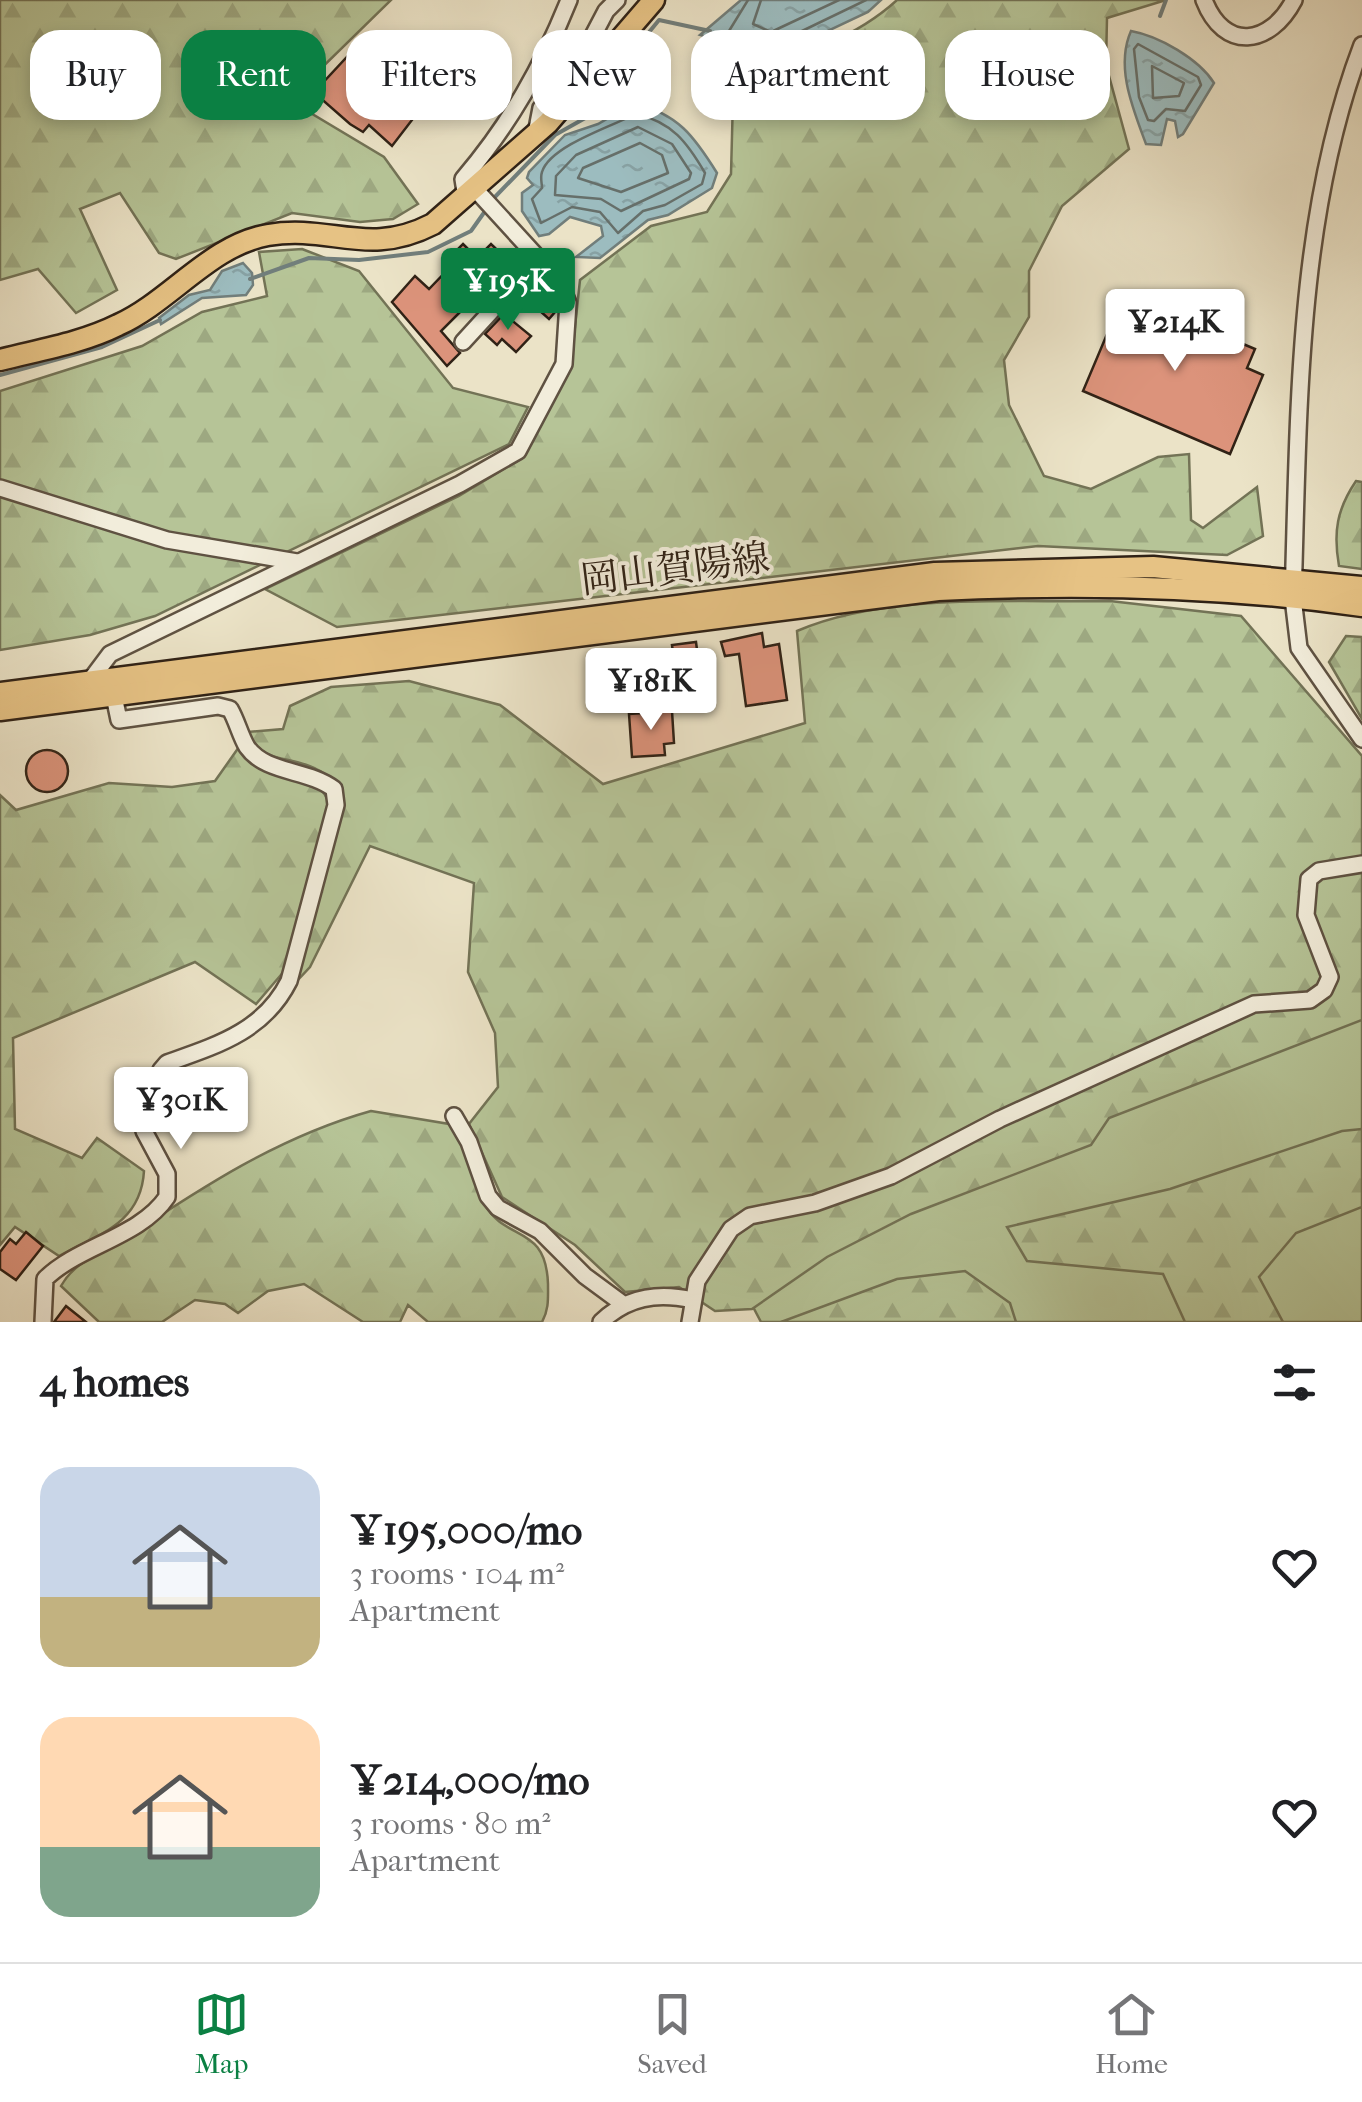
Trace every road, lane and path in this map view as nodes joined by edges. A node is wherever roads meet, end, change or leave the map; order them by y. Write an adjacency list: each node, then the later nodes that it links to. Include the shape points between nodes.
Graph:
1 (569, 0): 8 (street, via 543,65 498,138 463,179)
2 (618, 0): 7 (street, via 574,72 541,108)
3 (654, 0): 7 (main road)
4 (1204, 0): 5 (street, via 1234,34 1261,37 1282,24)
5 (1294, 0)
6 (1362, 45): 14 (street, via 1324,177 1310,280)
7 (536, 134): 8 (main road)
8 (481, 200): 9 (street); 11 (main road, via 396,239 290,232 248,240 118,326)
9 (539, 259): 10 (street); 13 (street, via 555,270 568,302 564,364 518,450)
10 (463, 342)
11 (0, 360)
12 (0, 488): 13 (street, via 166,540)
13 (297, 562): 17 (street, via 110,654)
14 (1293, 588): 15 (main road, 岡山賀陽線); 16 (main road, 岡山賀陽線); 17 (main road, 岡山賀陽線, via 1153,567 935,573); 19 (main road, 岡山賀陽線, via 938,590); 21 (street, via 1299,648)
15 (1362, 588)
16 (1362, 606)
17 (90, 682): 18 (main road, 岡山賀陽線)
18 (0, 693)
19 (114, 696): 20 (main road, 岡山賀陽線); 26 (street, via 119,720 218,706 230,710 262,762 322,780 334,789 336,806 278,1003 248,1030 161,1070 144,1131 167,1174 167,1196 141,1220 45,1279)
20 (0, 710)
21 (1362, 739)
22 (1362, 864): 24 (street, via 1319,871 1308,880 1306,915 1330,977 1310,1000 1254,1004 891,1176 815,1204 750,1216 731,1229)
23 (454, 1116): 25 (street, via 498,1208 540,1232)
24 (692, 1300): 25 (street, via 674,1296); 28 (street)
25 (623, 1304): 27 (street)
26 (43, 1322)
27 (601, 1322)
28 (690, 1322)

